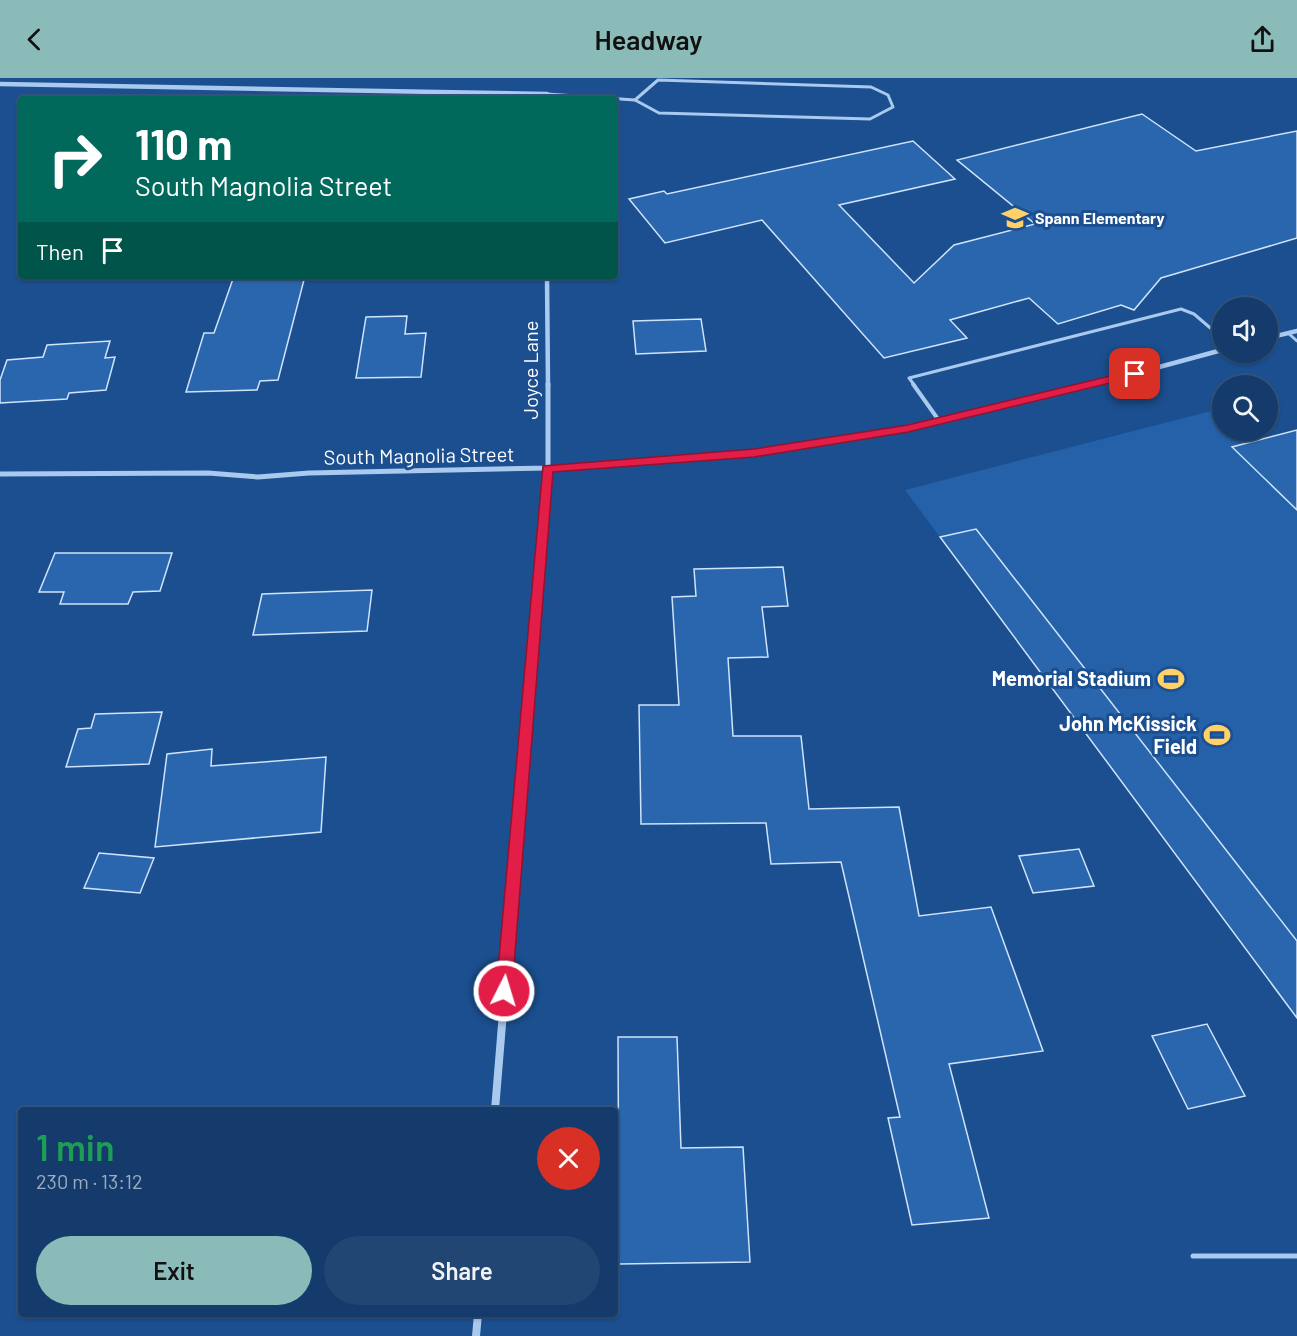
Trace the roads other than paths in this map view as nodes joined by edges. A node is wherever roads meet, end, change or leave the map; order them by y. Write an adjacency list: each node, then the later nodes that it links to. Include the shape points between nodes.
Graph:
1 (0, 84): 2 (street)
2 (547, 96)
3 (618, 99): 4 (lane)
4 (635, 100): 4 (lane, via 659,112 870,119 892,107 888,96 871,87 658,81)
5 (547, 279): 13 (street, Joyce Lane)
6 (1212, 329): 12 (lane, via 1181,309 909,378)
7 (1297, 331): 8 (street)
8 (1288, 333): 9 (street); 10 (lane)
9 (1278, 336)
10 (1297, 341)
11 (1212, 353): 12 (street, South Magnolia Street)
12 (940, 422): 13 (street, South Magnolia Street, via 754,453)
13 (548, 468): 14 (street, South Magnolia Street, via 258,477 208,473); 15 (street, Joyce Lane)
14 (0, 474)
15 (495, 1107)
16 (1193, 1256): 17 (lane)
17 (1297, 1256)
18 (478, 1317): 19 (street)
19 (476, 1336)

